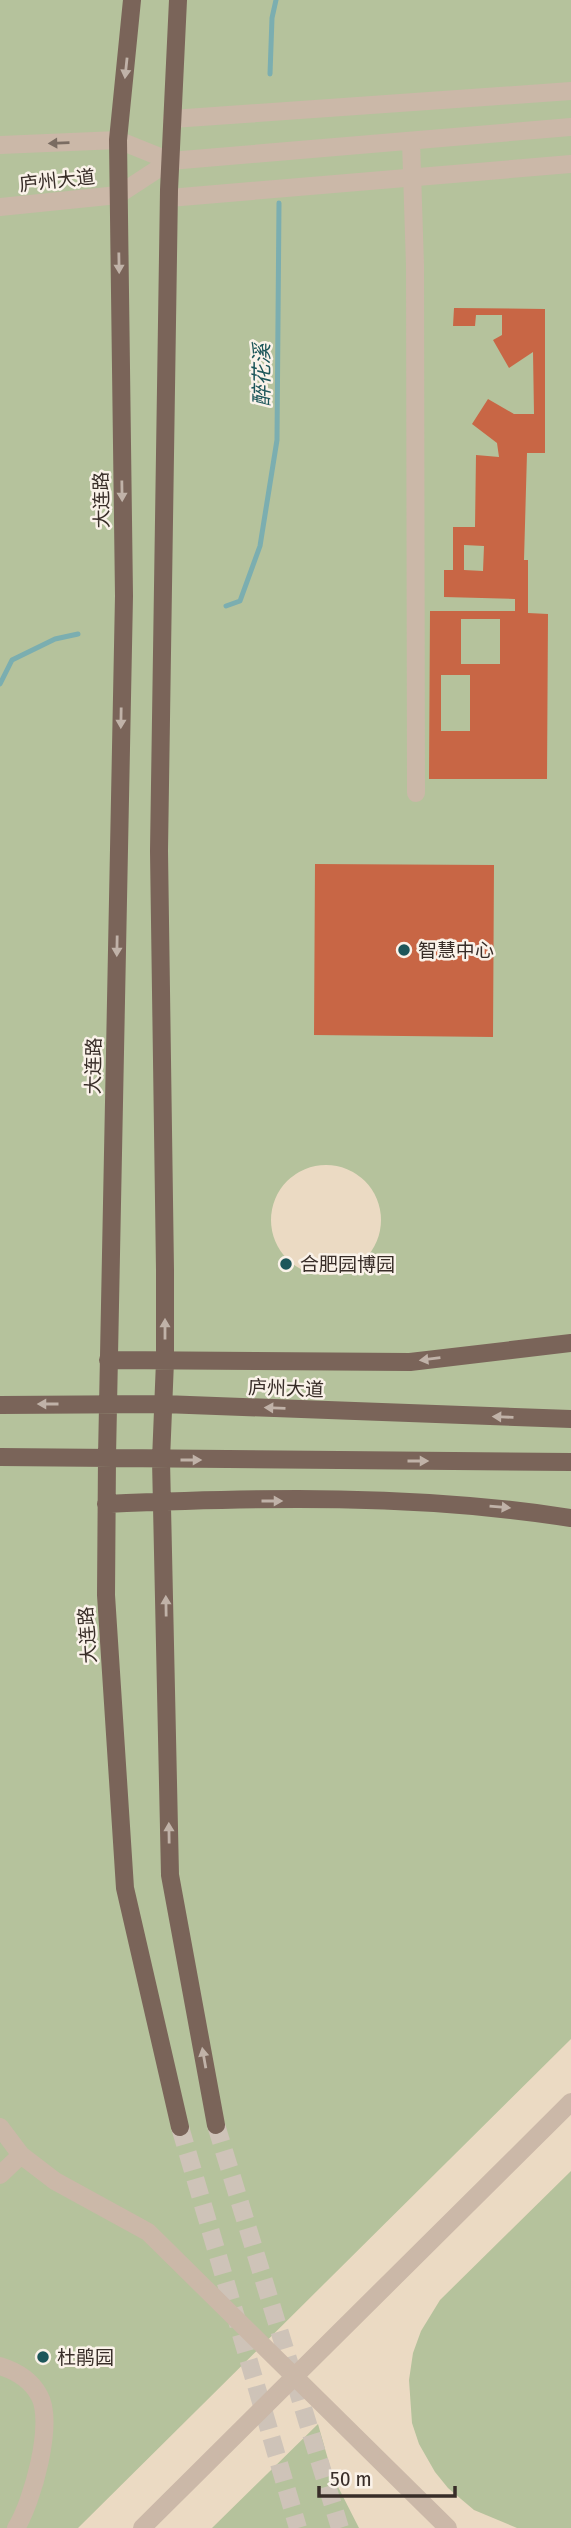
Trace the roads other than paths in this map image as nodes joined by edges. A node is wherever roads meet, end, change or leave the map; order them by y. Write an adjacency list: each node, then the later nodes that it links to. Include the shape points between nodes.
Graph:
1 (132, 0): 6 (main road, 大连路, one-way to 6)
2 (178, 0): 4 (main road)
3 (571, 91): 4 (street)
4 (172, 119): 9 (main road)
5 (571, 127): 7 (street)
6 (118, 140): 8 (street, one-way to 8); 9 (street); 12 (main road, 大连路)
7 (411, 141): 9 (street); 11 (street)
8 (0, 145)
9 (170, 161): 12 (street); 13 (main road)
10 (571, 164): 11 (street)
11 (413, 178): 13 (street); 15 (street)
12 (118, 195): 14 (street, 庐州大道); 17 (main road, 大连路, one-way to 17, via 124,596)
13 (169, 198): 18 (main road, one-way to 13, via 159,851)
14 (0, 207)
15 (416, 793)
16 (571, 1343): 18 (main road, one-way to 18, via 410,1362)
17 (108, 1360): 18 (main road); 19 (main road, 大连路)
18 (165, 1361): 20 (main road)
19 (108, 1404): 20 (main road, 庐州大道); 21 (main road, 庐州大道, one-way to 21); 24 (main road, 大连路)
20 (163, 1404): 22 (main road, 庐州大道, one-way to 20); 25 (main road)
21 (0, 1405)
22 (571, 1419)
23 (0, 1457): 24 (main road)
24 (107, 1457): 25 (main road); 28 (main road, 大连路)
25 (161, 1460): 26 (main road, one-way to 26); 27 (main road)
26 (571, 1462)
27 (164, 1501): 28 (main road); 29 (main road, one-way to 29, via 406,1500 513,1508); 31 (main road, one-way to 27, via 170,1875)
28 (106, 1504): 33 (main road, 大连路, via 106,1595 125,1888)
29 (571, 1518)
30 (571, 2102): 37 (street)
31 (216, 2125)
32 (0, 2127): 34 (street)
33 (180, 2127)
34 (21, 2155): 35 (street); 37 (street, via 55,2181 148,2232)
35 (0, 2175)
36 (0, 2367): 38 (street, via 24,2377 40,2396 44,2410 35,2486)
37 (295, 2377): 39 (street); 40 (street)
38 (16, 2528)
39 (142, 2528)
40 (448, 2528)

